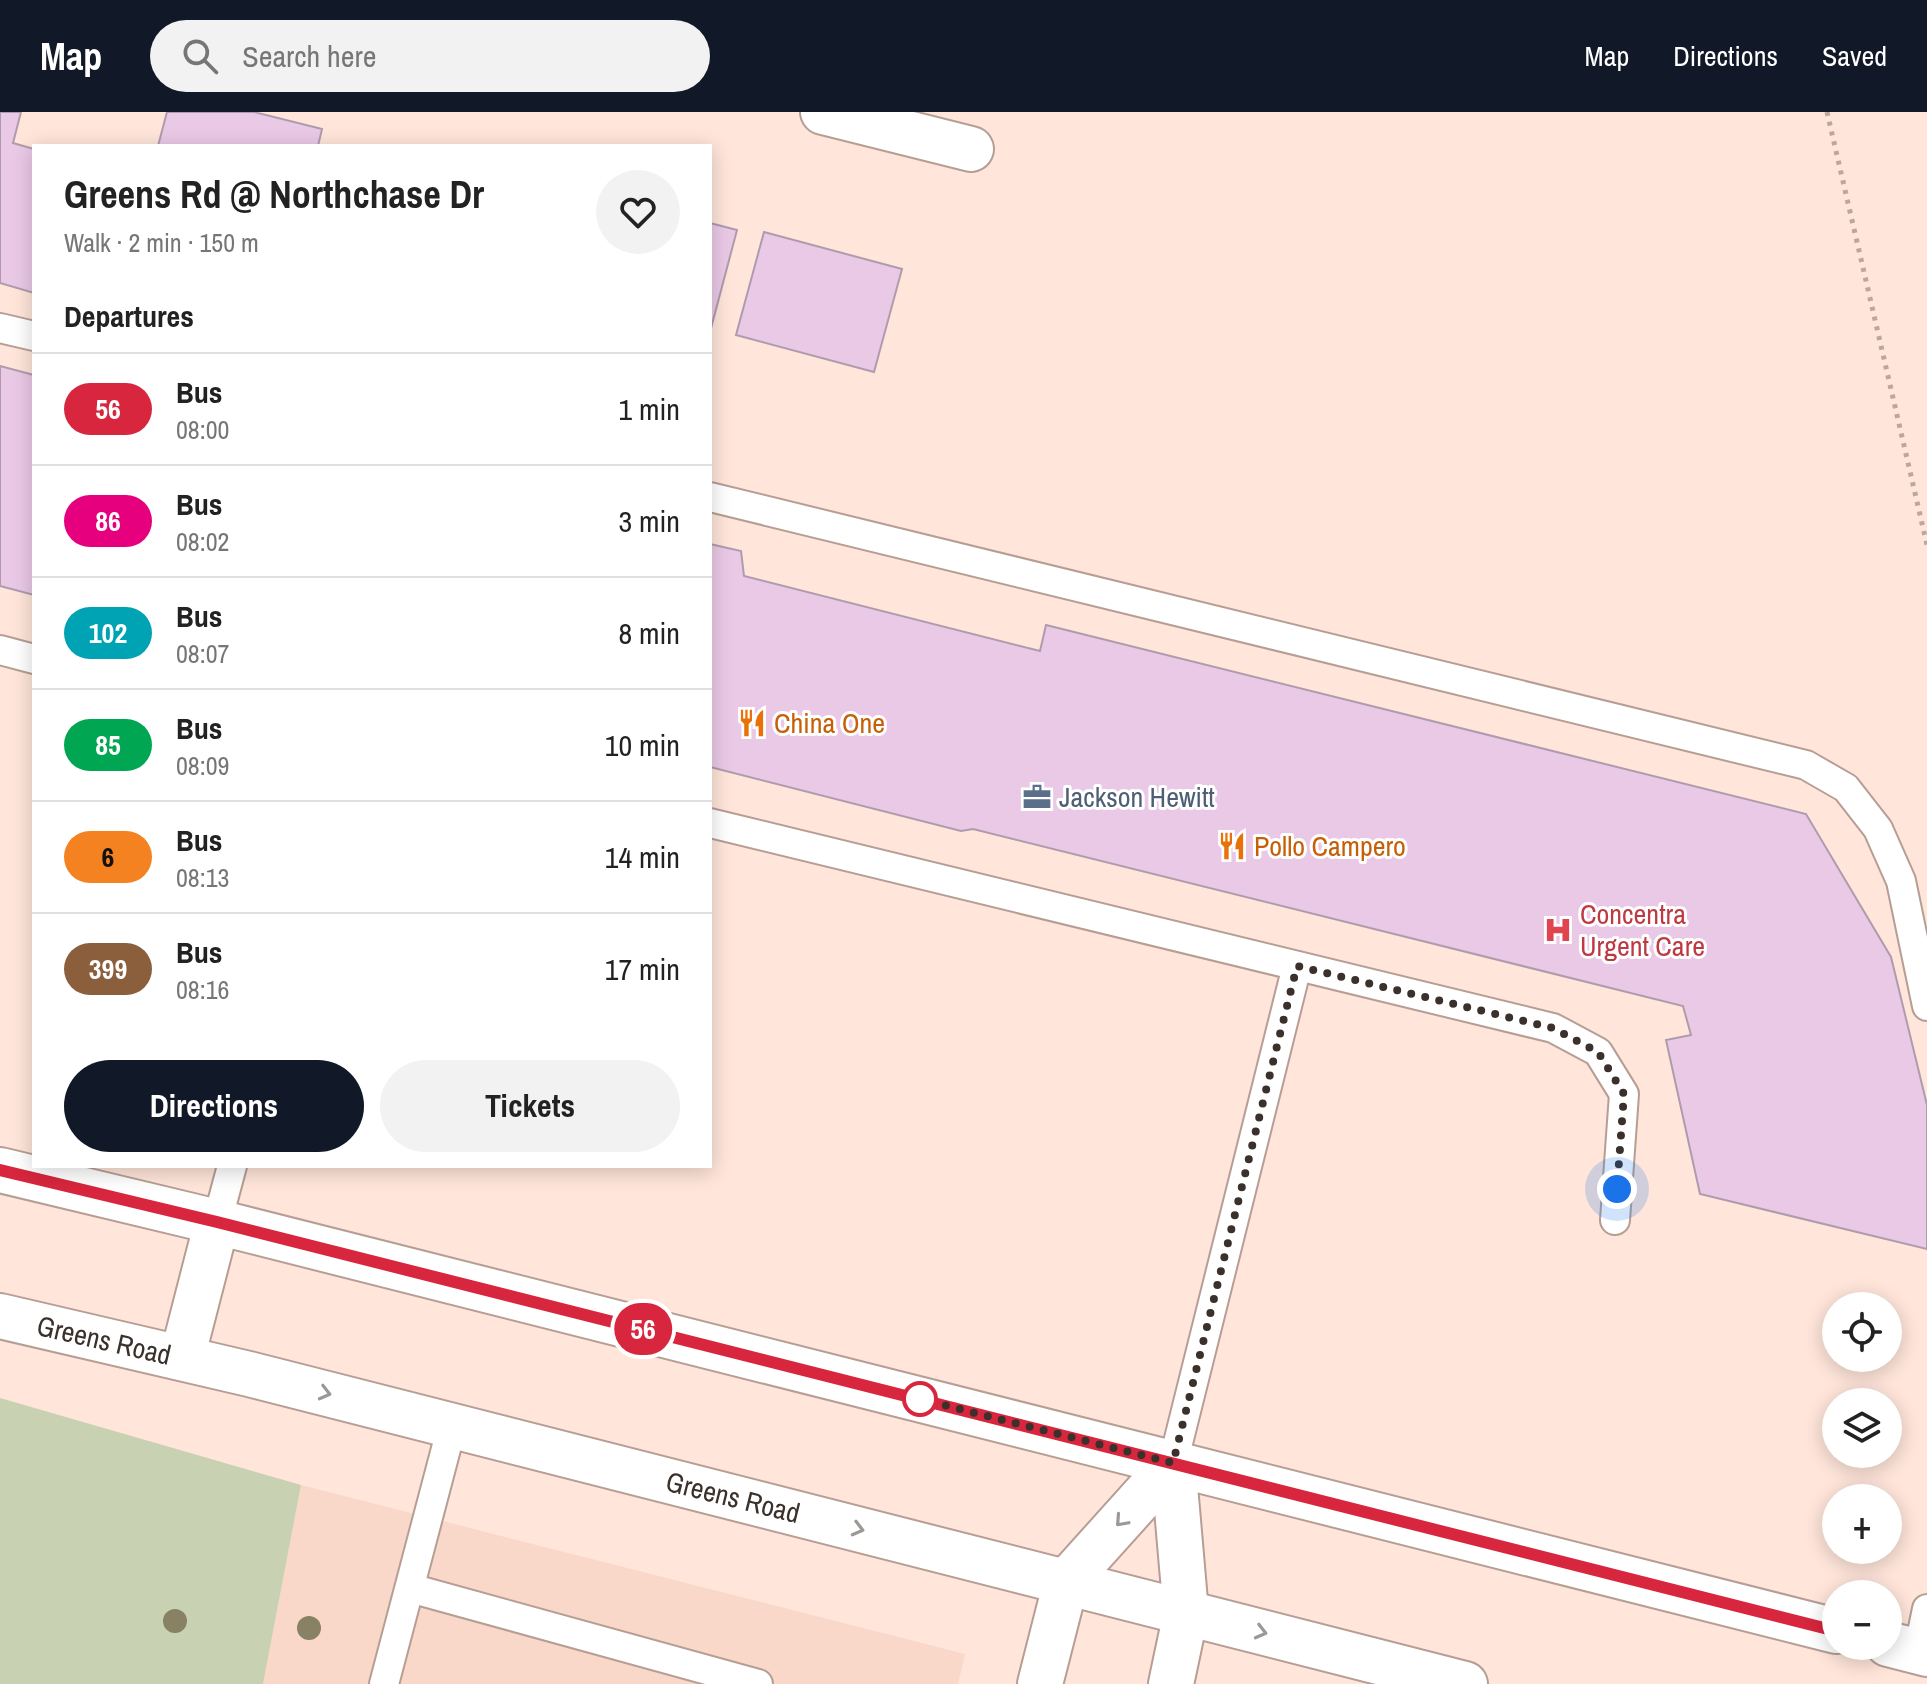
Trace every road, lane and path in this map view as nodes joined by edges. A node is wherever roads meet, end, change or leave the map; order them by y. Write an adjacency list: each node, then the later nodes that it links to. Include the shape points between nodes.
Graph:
1 (823, 112): 3 (main road)
2 (1827, 112): 7 (path)
3 (971, 149)
4 (0, 328): 5 (lane)
5 (32, 336)
6 (712, 497): 12 (lane, via 1806,765 1846,788 1878,829 1901,881)
7 (1927, 545)
8 (0, 650): 9 (lane)
9 (32, 658)
10 (712, 823): 11 (lane)
11 (1297, 966): 15 (lane, via 1553,1028 1598,1052 1624,1094); 20 (lane)
12 (1927, 1006)
13 (231, 1168): 16 (lane)
14 (0, 1170): 16 (main road)
15 (1615, 1220)
16 (217, 1222): 18 (main road); 20 (main road)
17 (0, 1316): 18 (main road, Greens Road)
18 (182, 1358): 19 (main road, Greens Road, one-way to 19)
19 (452, 1426): 21 (main road, Greens Road, one-way to 21); 22 (lane)
20 (1173, 1463): 21 (main road, one-way to 21); 24 (main road); 25 (main road)
21 (1066, 1582): 24 (main road, Greens Road); 29 (main road)
22 (410, 1588): 27 (lane); 28 (lane)
23 (1927, 1609): 26 (lane)
24 (1186, 1613): 30 (main road); 31 (main road, Greens Road, one-way to 31)
25 (1822, 1627)
26 (1911, 1650)
27 (384, 1684)
28 (758, 1684)
29 (1040, 1684)
30 (1171, 1684)
31 (1465, 1684)

